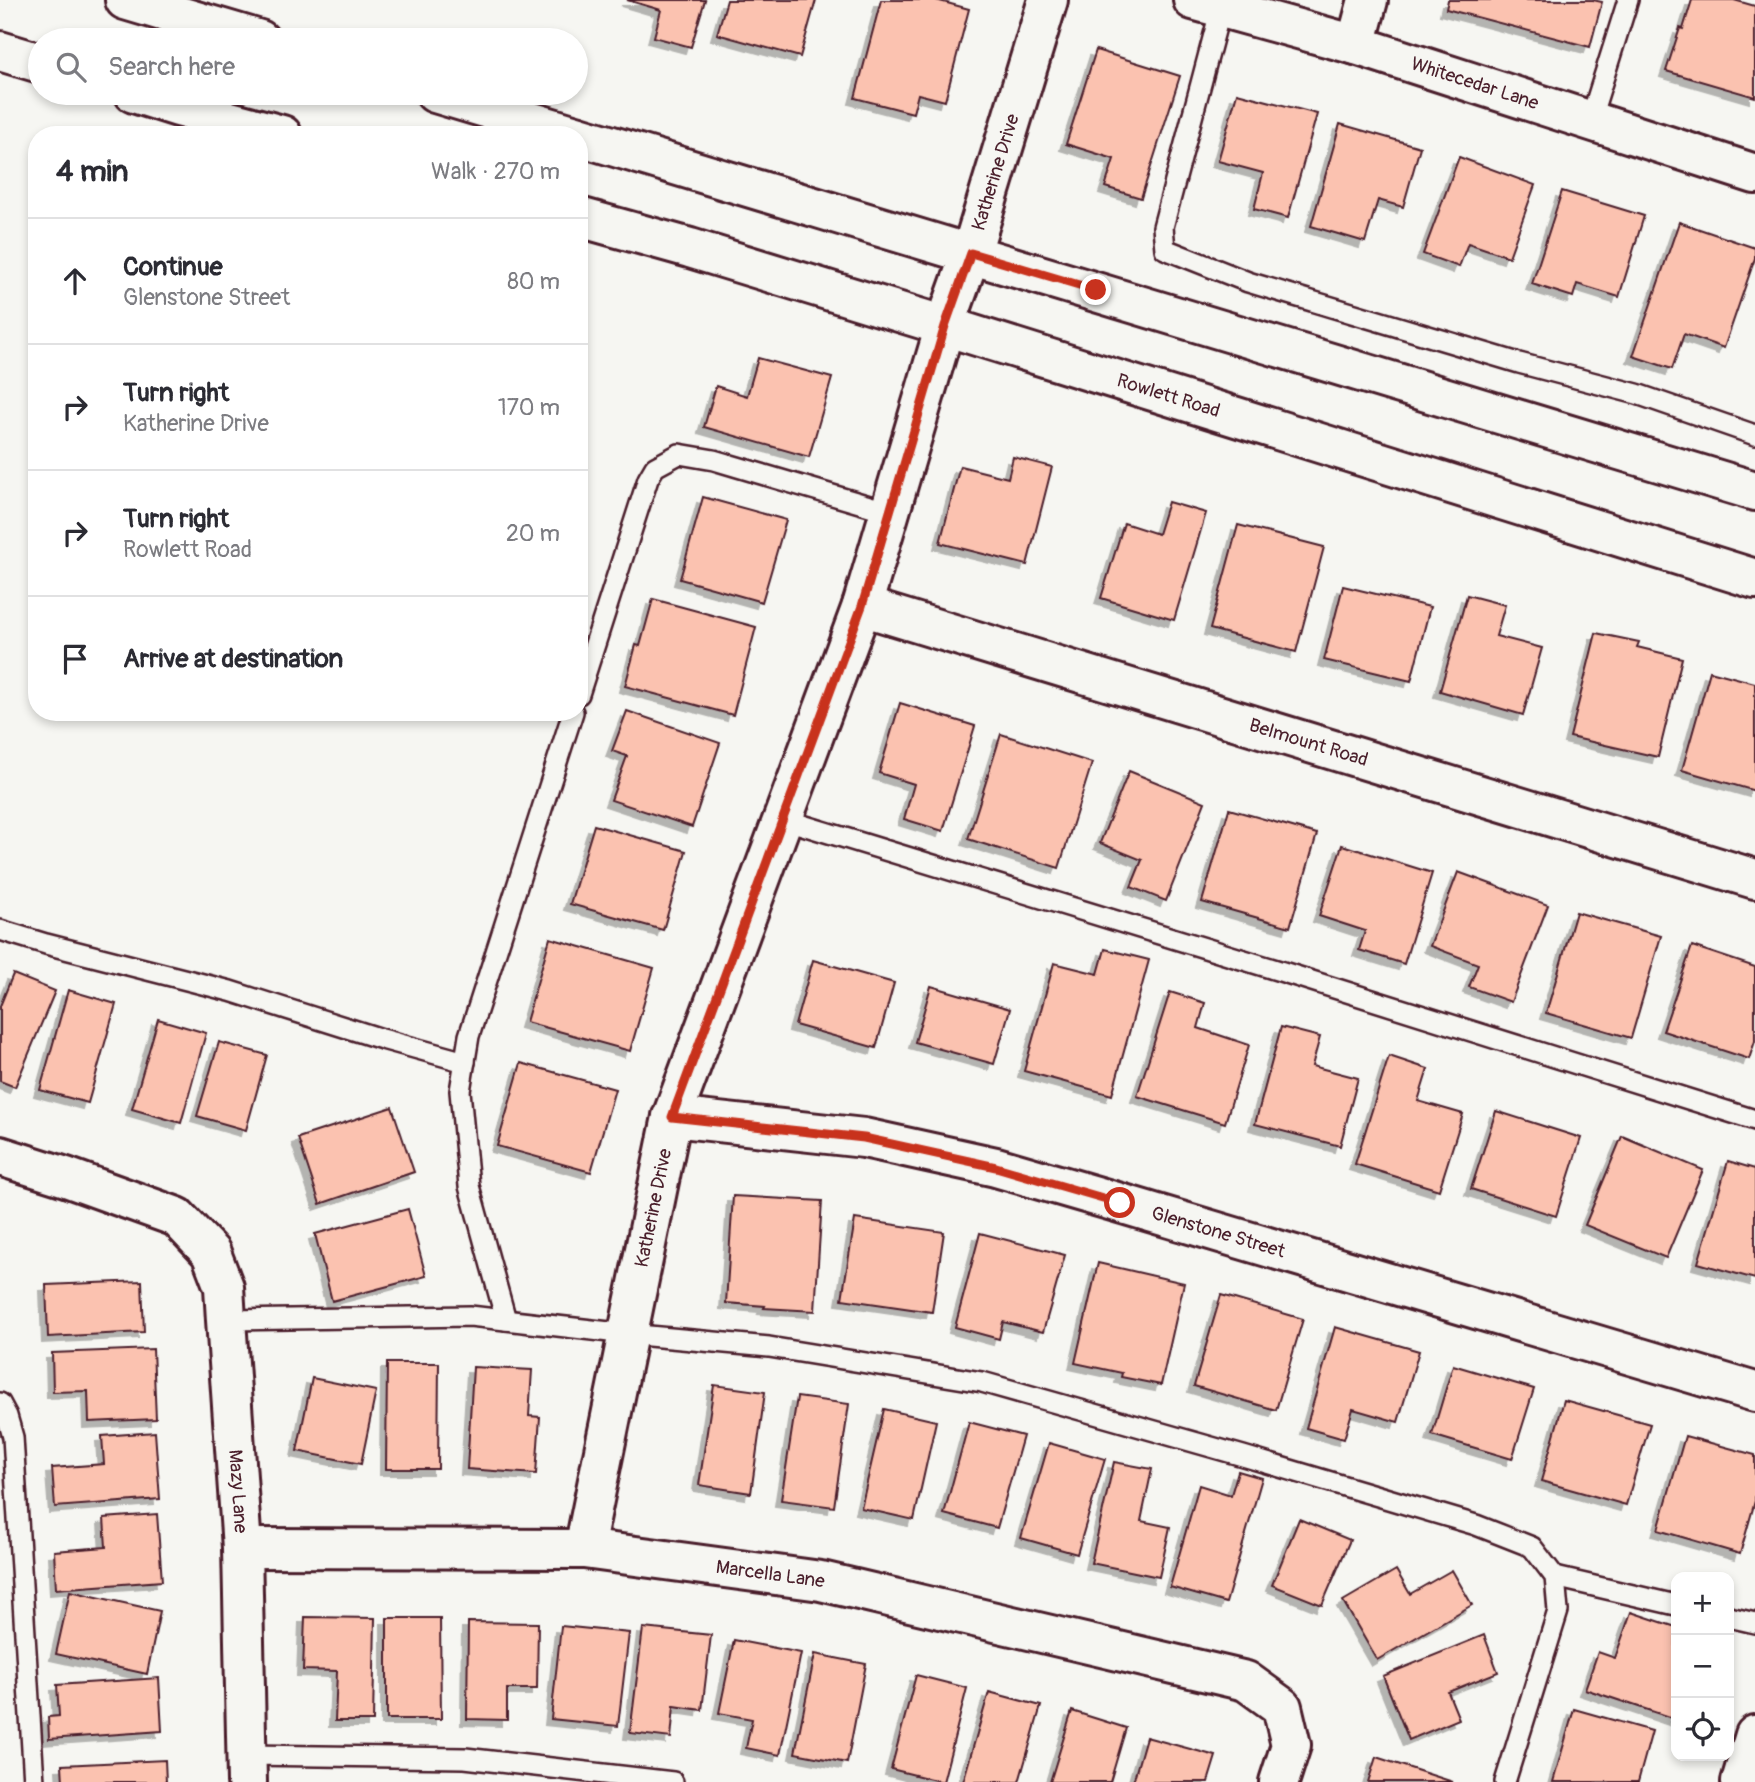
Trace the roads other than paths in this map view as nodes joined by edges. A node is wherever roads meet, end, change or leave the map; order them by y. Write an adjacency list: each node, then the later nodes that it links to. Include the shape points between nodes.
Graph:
1 (125, 0): 6 (street)
2 (1048, 0): 18 (street, Katherine Drive)
3 (1368, 0): 7 (street)
4 (1628, 0): 12 (lane)
5 (1207, 4): 7 (street, Whitecedar Lane); 20 (lane, via 1163,227 1165,249 1248,282 1637,394)
6 (193, 28)
7 (1356, 46): 12 (street, Whitecedar Lane)
8 (0, 51): 9 (street)
9 (28, 59)
10 (195, 105): 13 (street)
11 (476, 105): 14 (street)
12 (1590, 121): 16 (street, Whitecedar Lane)
13 (256, 126)
14 (547, 126)
15 (588, 138): 18 (street)
16 (1755, 174)
17 (588, 220): 19 (street, Rowlett Road)
18 (971, 253): 19 (street, Katherine Drive); 21 (street)
19 (945, 326): 22 (street, Katherine Drive); 23 (street, Rowlett Road)
20 (1755, 435)
21 (1755, 491)
22 (890, 512): 24 (street, Katherine Drive); 25 (lane, via 679,454 655,467 648,480)
23 (1755, 579)
24 (862, 606): 27 (street, Katherine Drive); 28 (street, Belmount Road)
25 (588, 666)
26 (570, 721): 30 (lane, via 469,1036)
27 (783, 819): 31 (street, Katherine Drive); 32 (lane)
28 (1755, 879)
29 (0, 930): 30 (lane, via 230,991)
30 (465, 1062): 35 (lane, via 460,1091 469,1186)
31 (672, 1117): 36 (street, Katherine Drive); 37 (street, Glenstone Street, via 864,1138 996,1167)
32 (1755, 1120)
33 (0, 1156): 34 (street, Mazy Lane, via 177,1217 211,1253 224,1287)
34 (226, 1320): 35 (lane, via 470,1316); 39 (street, Mazy Lane)
35 (506, 1320): 36 (lane)
36 (627, 1334): 40 (street, Katherine Drive); 41 (lane, via 769,1347 982,1382 1476,1525 1532,1547)
37 (1755, 1392)
38 (0, 1403): 47 (lane, via 13,1437)
39 (242, 1548): 40 (street, Marcella Lane); 46 (street, Mazy Lane)
40 (584, 1549): 49 (street, Marcella Lane, via 821,1581 1246,1681 1282,1707 1291,1745)
41 (1555, 1577): 42 (lane); 50 (lane, via 1558,1611)
42 (1671, 1604)
43 (1734, 1618): 44 (lane)
44 (1755, 1623)
45 (1755, 1735): 51 (street)
46 (247, 1768): 48 (lane, via 464,1758)
47 (34, 1782)
48 (673, 1782)
49 (1279, 1782)
50 (1505, 1782)
51 (1741, 1782)

